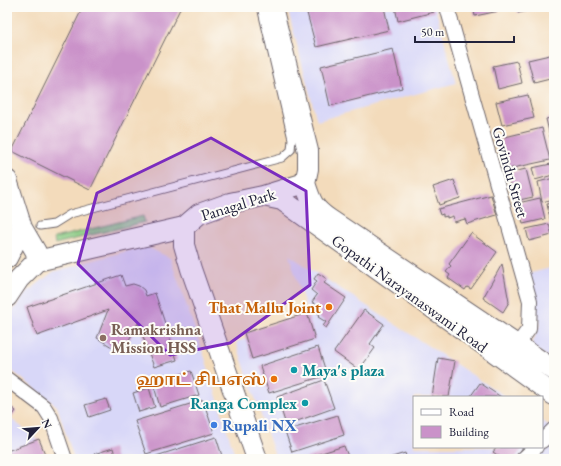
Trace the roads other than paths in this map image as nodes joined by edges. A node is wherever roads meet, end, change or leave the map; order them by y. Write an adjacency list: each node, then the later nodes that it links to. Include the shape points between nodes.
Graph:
1 (261, 7): 7 (lane, via 292,139 291,150 282,158 70,214 54,224)
2 (272, 7): 5 (main road, via 308,151 308,169)
3 (447, 7): 12 (street, Govindu Street, via 530,302 528,328)
4 (7, 180): 7 (main road)
5 (304, 184): 6 (main road, Panagal Park); 12 (main road, Gopathi Narayanaswami Road, via 318,211)
6 (264, 196): 8 (main road, Panagal Park, via 230,203 199,214); 15 (main road, Gopathi Narayanaswami Road, via 282,200)
7 (31, 227): 9 (main road); 10 (main road)
8 (184, 227): 10 (main road, Panagal Park); 20 (main road, via 184,245 191,269)
9 (7, 258)
10 (37, 261): 11 (main road)
11 (7, 297)
12 (517, 345): 13 (main road, Gopathi Narayanaswami Road)
13 (554, 370)
14 (7, 379): 19 (street, via 44,408 51,418)
15 (554, 395)
16 (554, 429): 17 (street)
17 (543, 440)
18 (535, 448): 21 (street)
19 (65, 459)
20 (257, 459)
21 (523, 459)

